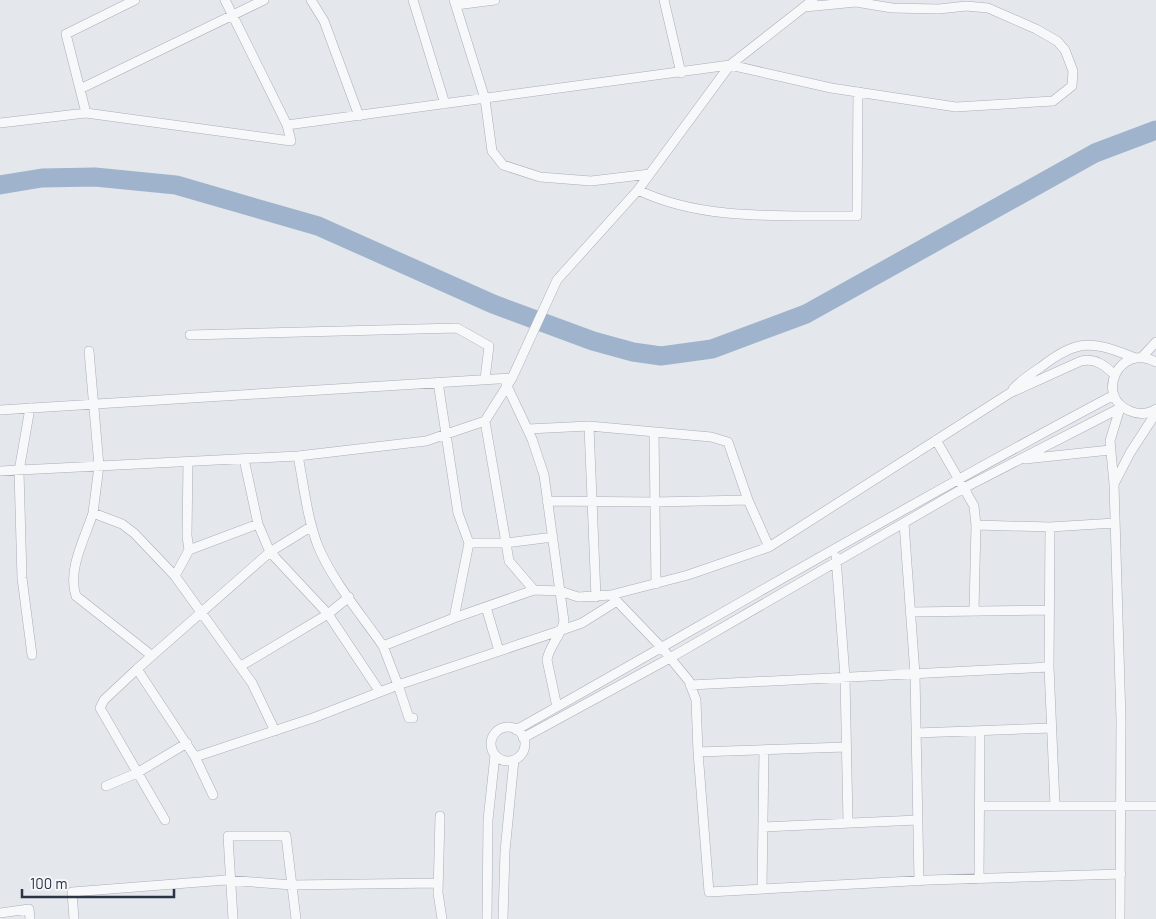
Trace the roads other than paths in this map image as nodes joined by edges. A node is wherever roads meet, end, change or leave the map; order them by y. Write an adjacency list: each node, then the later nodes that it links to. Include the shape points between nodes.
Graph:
1 (135, 0): 14 (street, via 66,34)
2 (224, 0): 11 (street)
3 (264, 0): 11 (street)
4 (311, 0): 19 (street, via 324,21)
5 (413, 0): 17 (street)
6 (495, 0): 9 (street)
7 (664, 0): 13 (street)
8 (813, 0): 10 (street)
9 (455, 3): 16 (street)
10 (803, 6): 12 (street); 15 (street, via 856,2 892,8 988,8 1057,41 1065,50 1073,71 1072,86 1053,101 956,106)
11 (232, 15): 14 (street); 21 (street)
12 (730, 65): 13 (street); 15 (street); 22 (street)
13 (681, 73): 16 (street)
14 (80, 90): 18 (street)
15 (858, 92): 23 (street, via 857,216 722,212 677,205)
16 (485, 99): 17 (street); 22 (street, via 492,152 504,165 540,177 591,181)
17 (445, 104): 19 (street)
18 (86, 112): 20 (street); 21 (street, via 291,141)
19 (359, 116): 21 (street)
20 (0, 123)
21 (287, 125)
22 (650, 174): 23 (street)
23 (638, 190): 30 (street, via 557,280)
24 (190, 335): 31 (street, via 457,328 489,346)
25 (1156, 342): 27 (street)
26 (89, 351): 35 (street)
27 (1138, 358): 28 (street); 29 (street, via 1123,364); 33 (street, via 1102,346 1083,344 1071,347 1048,361)
28 (1156, 362)
29 (1115, 375): 33 (street, via 1098,361 1090,359); 34 (street)
30 (511, 377): 31 (street); 41 (street); 43 (street)
31 (485, 380): 32 (street)
32 (438, 382): 35 (street); 45 (street)
33 (1010, 393): 46 (street)
34 (1114, 395): 36 (street); 55 (street)
35 (93, 404): 37 (street); 52 (street)
36 (1121, 407): 38 (street, via 1140,414); 47 (street, via 1114,424); 50 (street)
37 (30, 408): 39 (street); 54 (street)
38 (1156, 409)
39 (0, 410)
40 (1156, 413): 56 (street)
41 (484, 421): 45 (street); 71 (street)
42 (588, 426): 43 (street); 44 (street); 58 (street)
43 (528, 429): 60 (street, via 544,475)
44 (654, 432): 59 (street, via 712,437 728,442); 61 (street)
45 (448, 435): 48 (street, via 426,441); 70 (street, via 458,512)
46 (936, 440): 55 (street); 72 (street)
47 (1110, 450): 50 (street); 56 (street)
48 (298, 456): 49 (street); 67 (street)
49 (244, 459): 51 (street); 65 (street)
50 (1019, 460): 57 (street)
51 (188, 462): 52 (street); 73 (street)
52 (99, 466): 54 (street); 62 (street)
53 (0, 471): 54 (street)
54 (19, 471): 95 (street, via 22,578)
55 (958, 478): 57 (street); 74 (street)
56 (1114, 484): 64 (street)
57 (964, 488): 63 (street); 66 (street, via 974,506)
58 (592, 500): 60 (street); 61 (street); 82 (street)
59 (748, 500): 61 (street); 72 (street)
60 (547, 501): 69 (street)
61 (654, 502): 78 (street)
62 (93, 512): 77 (street, via 122,524 134,533); 96 (street, via 75,568 72,586 76,596)
63 (904, 523): 76 (street); 88 (street)
64 (1115, 523): 68 (street); 127 (street)
65 (258, 524): 73 (street); 75 (street)
66 (976, 525): 68 (street); 85 (street)
67 (312, 526): 75 (street); 81 (street, via 318,547)
68 (1050, 527): 86 (street)
69 (553, 537): 71 (street); 80 (street)
70 (469, 543): 71 (street); 90 (street)
71 (506, 543): 79 (street, via 509,561)
72 (769, 547): 78 (street)
73 (189, 550): 77 (street)
74 (834, 550): 76 (street); 93 (street)
75 (270, 552): 87 (street); 89 (street)
76 (837, 562): 97 (street); 102 (street)
77 (175, 576): 87 (street)
78 (656, 584): 83 (street)
79 (534, 590): 80 (street); 84 (street)
80 (560, 591): 82 (street, via 578,597); 91 (street)
81 (349, 597): 89 (street); 92 (street)
82 (596, 597): 83 (street)
83 (614, 598): 91 (street, via 582,623); 93 (street)
84 (486, 607): 90 (street); 94 (street)
85 (974, 610): 86 (street); 88 (street)
86 (1049, 610): 99 (street)
87 (202, 611): 96 (street); 98 (street)
88 (910, 612): 101 (street)
89 (328, 614): 98 (street); 105 (street)
90 (454, 618): 92 (street)
91 (562, 630): 94 (street); 106 (street, via 547,660)
92 (383, 646): 103 (street)
93 (662, 648): 97 (street); 106 (street)
94 (499, 651): 103 (street)
95 (32, 655)
96 (151, 655): 100 (street)
97 (670, 658): 104 (street); 113 (street)
98 (241, 666): 109 (street)
99 (1049, 668): 101 (street); 108 (street)
100 (137, 669): 114 (street); 121 (street, via 104,700 100,708)
101 (915, 674): 102 (street); 112 (street)
102 (845, 677): 104 (street); 115 (street)
103 (398, 685): 105 (street); 107 (street, via 409,718)
104 (690, 685): 117 (street, via 696,700)
105 (380, 692): 109 (street)
106 (557, 707): 110 (street)
107 (413, 718)
108 (1052, 728): 111 (street); 124 (street)
109 (275, 730): 119 (street)
110 (516, 730): 113 (street); 118 (street, via 506,727 493,736 491,746)
111 (980, 731): 112 (street); 125 (street)
112 (916, 733): 130 (street)
113 (523, 738): 120 (street, via 522,753)
114 (186, 743): 119 (street); 121 (street)
115 (846, 747): 116 (street); 131 (street)
116 (764, 750): 117 (street); 132 (street)
117 (698, 752): 139 (street, via 709,892)
118 (495, 755): 120 (street, via 504,760); 146 (street, via 488,820)
119 (195, 757): 123 (street)
120 (514, 760): 147 (street, via 505,851)
121 (137, 774): 122 (street); 129 (street)
122 (106, 786)
123 (213, 796)
124 (1055, 805): 125 (street); 127 (street)
125 (980, 806): 134 (street)
126 (1156, 806): 127 (street)
127 (1121, 807): 133 (street)
128 (440, 816): 137 (street)
129 (165, 820)
130 (918, 820): 131 (street); 136 (street)
131 (848, 822): 132 (street)
132 (763, 827): 139 (street)
133 (1121, 874): 134 (street); 148 (street)
134 (979, 879): 136 (street)
135 (231, 880): 138 (street); 138 (street, via 228,836 286,836); 142 (street, via 72,892); 143 (street)
136 (919, 881): 139 (street)
137 (438, 883): 138 (street); 145 (street)
138 (292, 886): 144 (street)
139 (762, 889)
140 (0, 913): 141 (street, via 29,909)
141 (30, 919)
142 (74, 919)
143 (233, 919)
144 (296, 919)
145 (442, 919)
146 (487, 919)
147 (503, 919)
148 (1120, 919)

